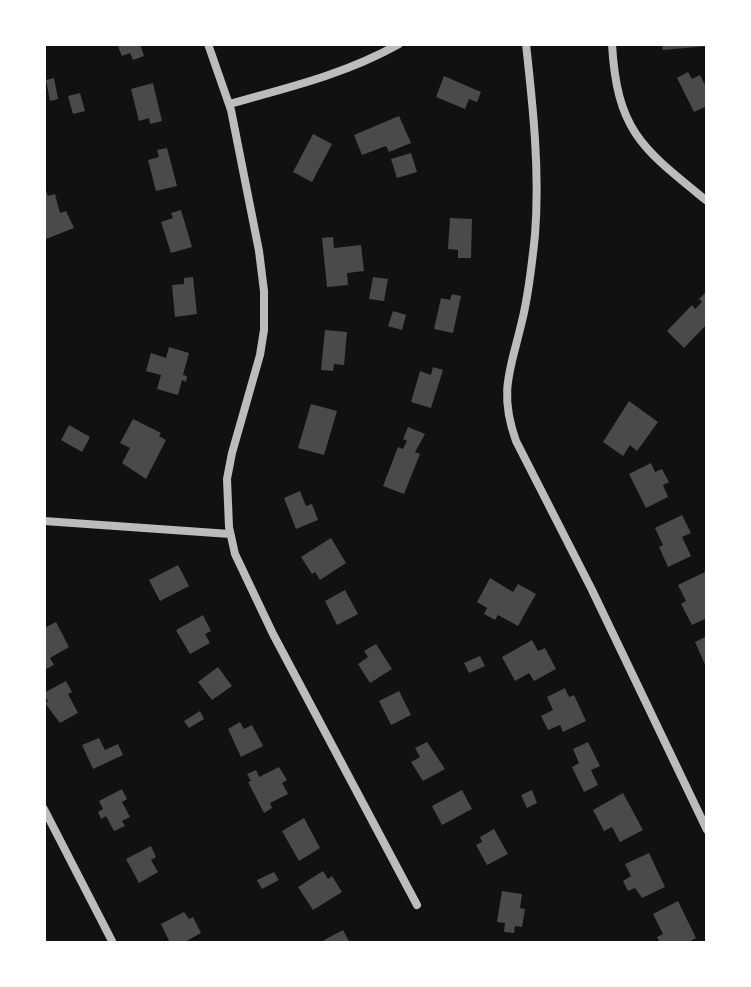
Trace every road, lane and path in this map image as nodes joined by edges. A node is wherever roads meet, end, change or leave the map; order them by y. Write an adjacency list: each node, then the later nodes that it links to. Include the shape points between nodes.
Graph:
1 (208, 44): 5 (street)
2 (399, 44): 5 (street, via 334,75)
3 (526, 44): 10 (street, via 535,231 506,404 516,441)
4 (612, 44): 6 (street, via 619,99 633,132)
5 (229, 104): 8 (street, via 264,291 260,355 227,479)
6 (707, 201)
7 (44, 521): 8 (street)
8 (230, 534): 11 (street, via 244,576)
9 (44, 809): 12 (street)
10 (707, 830)
11 (417, 905)
12 (113, 943)

